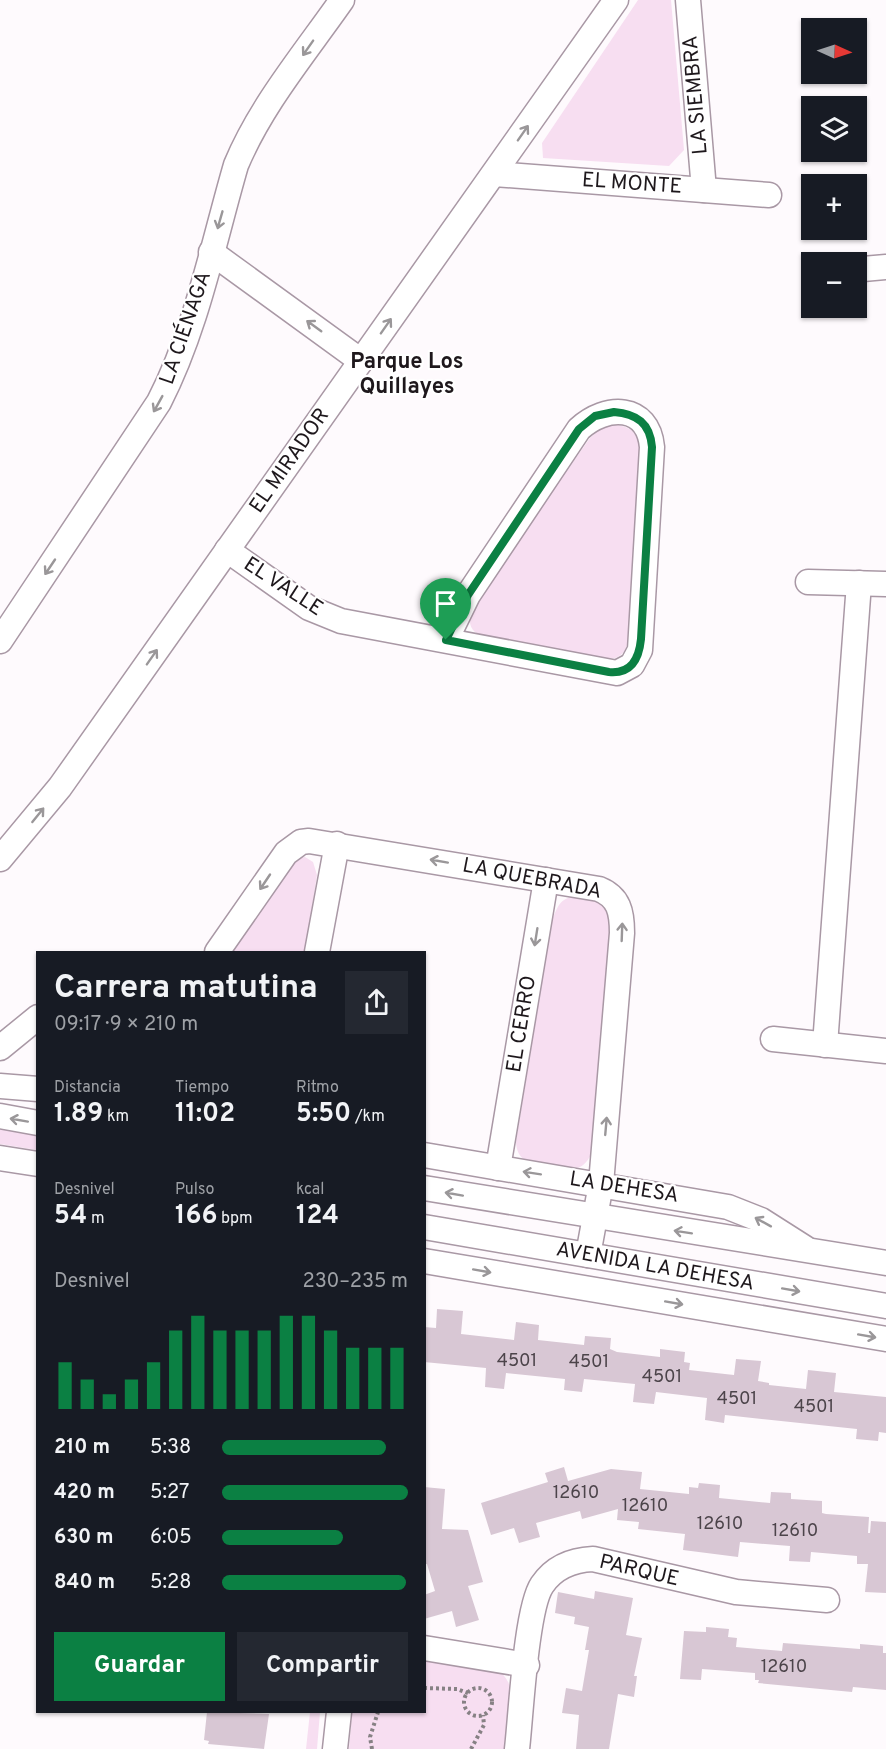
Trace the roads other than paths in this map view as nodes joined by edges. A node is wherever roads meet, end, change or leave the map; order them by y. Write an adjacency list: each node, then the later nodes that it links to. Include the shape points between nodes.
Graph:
1 (342, 0): 7 (street, LA CIÉNAGA, one-way to 7, via 250,134 236,165)
2 (616, 0): 4 (street, EL MIRADOR, one-way to 2)
3 (688, 0): 5 (street, LA SIEMBRA)
4 (494, 174): 5 (street, EL MONTE); 8 (street, EL MIRADOR, one-way to 4)
5 (704, 190): 6 (street, EL MONTE)
6 (769, 195)
7 (211, 252): 8 (street, one-way to 7); 14 (street, LA CIÉNAGA, one-way to 14, via 181,353 159,402)
8 (361, 361): 9 (street, EL MIRADOR)
9 (227, 550): 13 (street, EL VALLE, via 323,615 359,626); 16 (street, EL MIRADOR, one-way to 9, via 60,787)
10 (808, 582): 11 (street)
11 (860, 583): 12 (street); 22 (street)
12 (886, 584)
13 (446, 640): 13 (street, EL VALLE, via 609,672 617,673 632,665 638,658 641,639 652,447 642,421 614,412 595,416 579,429 468,595)
14 (0, 641)
15 (337, 844): 17 (street, LA QUEBRADA, one-way to 15); 18 (street, LA QUEBRADA, one-way to 18, via 309,841 293,846); 19 (street)
16 (0, 859)
17 (546, 880): 30 (street, EL CERRO, one-way to 30); 31 (street, LA QUEBRADA, one-way to 17, via 622,918 610,893)
18 (218, 951)
19 (317, 951)
20 (36, 1019): 23 (street)
21 (773, 1040): 22 (street)
22 (825, 1045): 24 (street)
23 (0, 1048)
24 (886, 1051)
25 (0, 1116): 26 (street, one-way to 25)
26 (36, 1123)
27 (426, 1155): 30 (street, LA DEHESA)
28 (0, 1158): 29 (street)
29 (36, 1164)
30 (498, 1168): 31 (street, LA DEHESA, one-way to 30)
31 (601, 1184): 33 (street, LA QUEBRADA); 35 (street, LA DEHESA, one-way to 31, via 761,1220 728,1207)
32 (426, 1188): 33 (street, AVENIDA LA DEHESA, one-way to 32)
33 (595, 1217): 35 (street, AVENIDA LA DEHESA, one-way to 33); 36 (street, LA QUEBRADA)
34 (426, 1227): 36 (street, AVENIDA LA DEHESA)
35 (812, 1253): 38 (street, AVENIDA LA DEHESA)
36 (588, 1255): 39 (street, AVENIDA LA DEHESA, one-way to 39)
37 (426, 1261): 40 (street, AVENIDA LA DEHESA, one-way to 40)
38 (886, 1263)
39 (886, 1306)
40 (886, 1339)
41 (827, 1600): 43 (street, PARQUE, via 736,1592 593,1559 581,1560 559,1568 540,1587)
42 (426, 1648): 43 (street)
43 (526, 1665): 46 (street, PARQUE)
44 (339, 1713): 45 (street)
45 (334, 1749)
46 (518, 1749)

